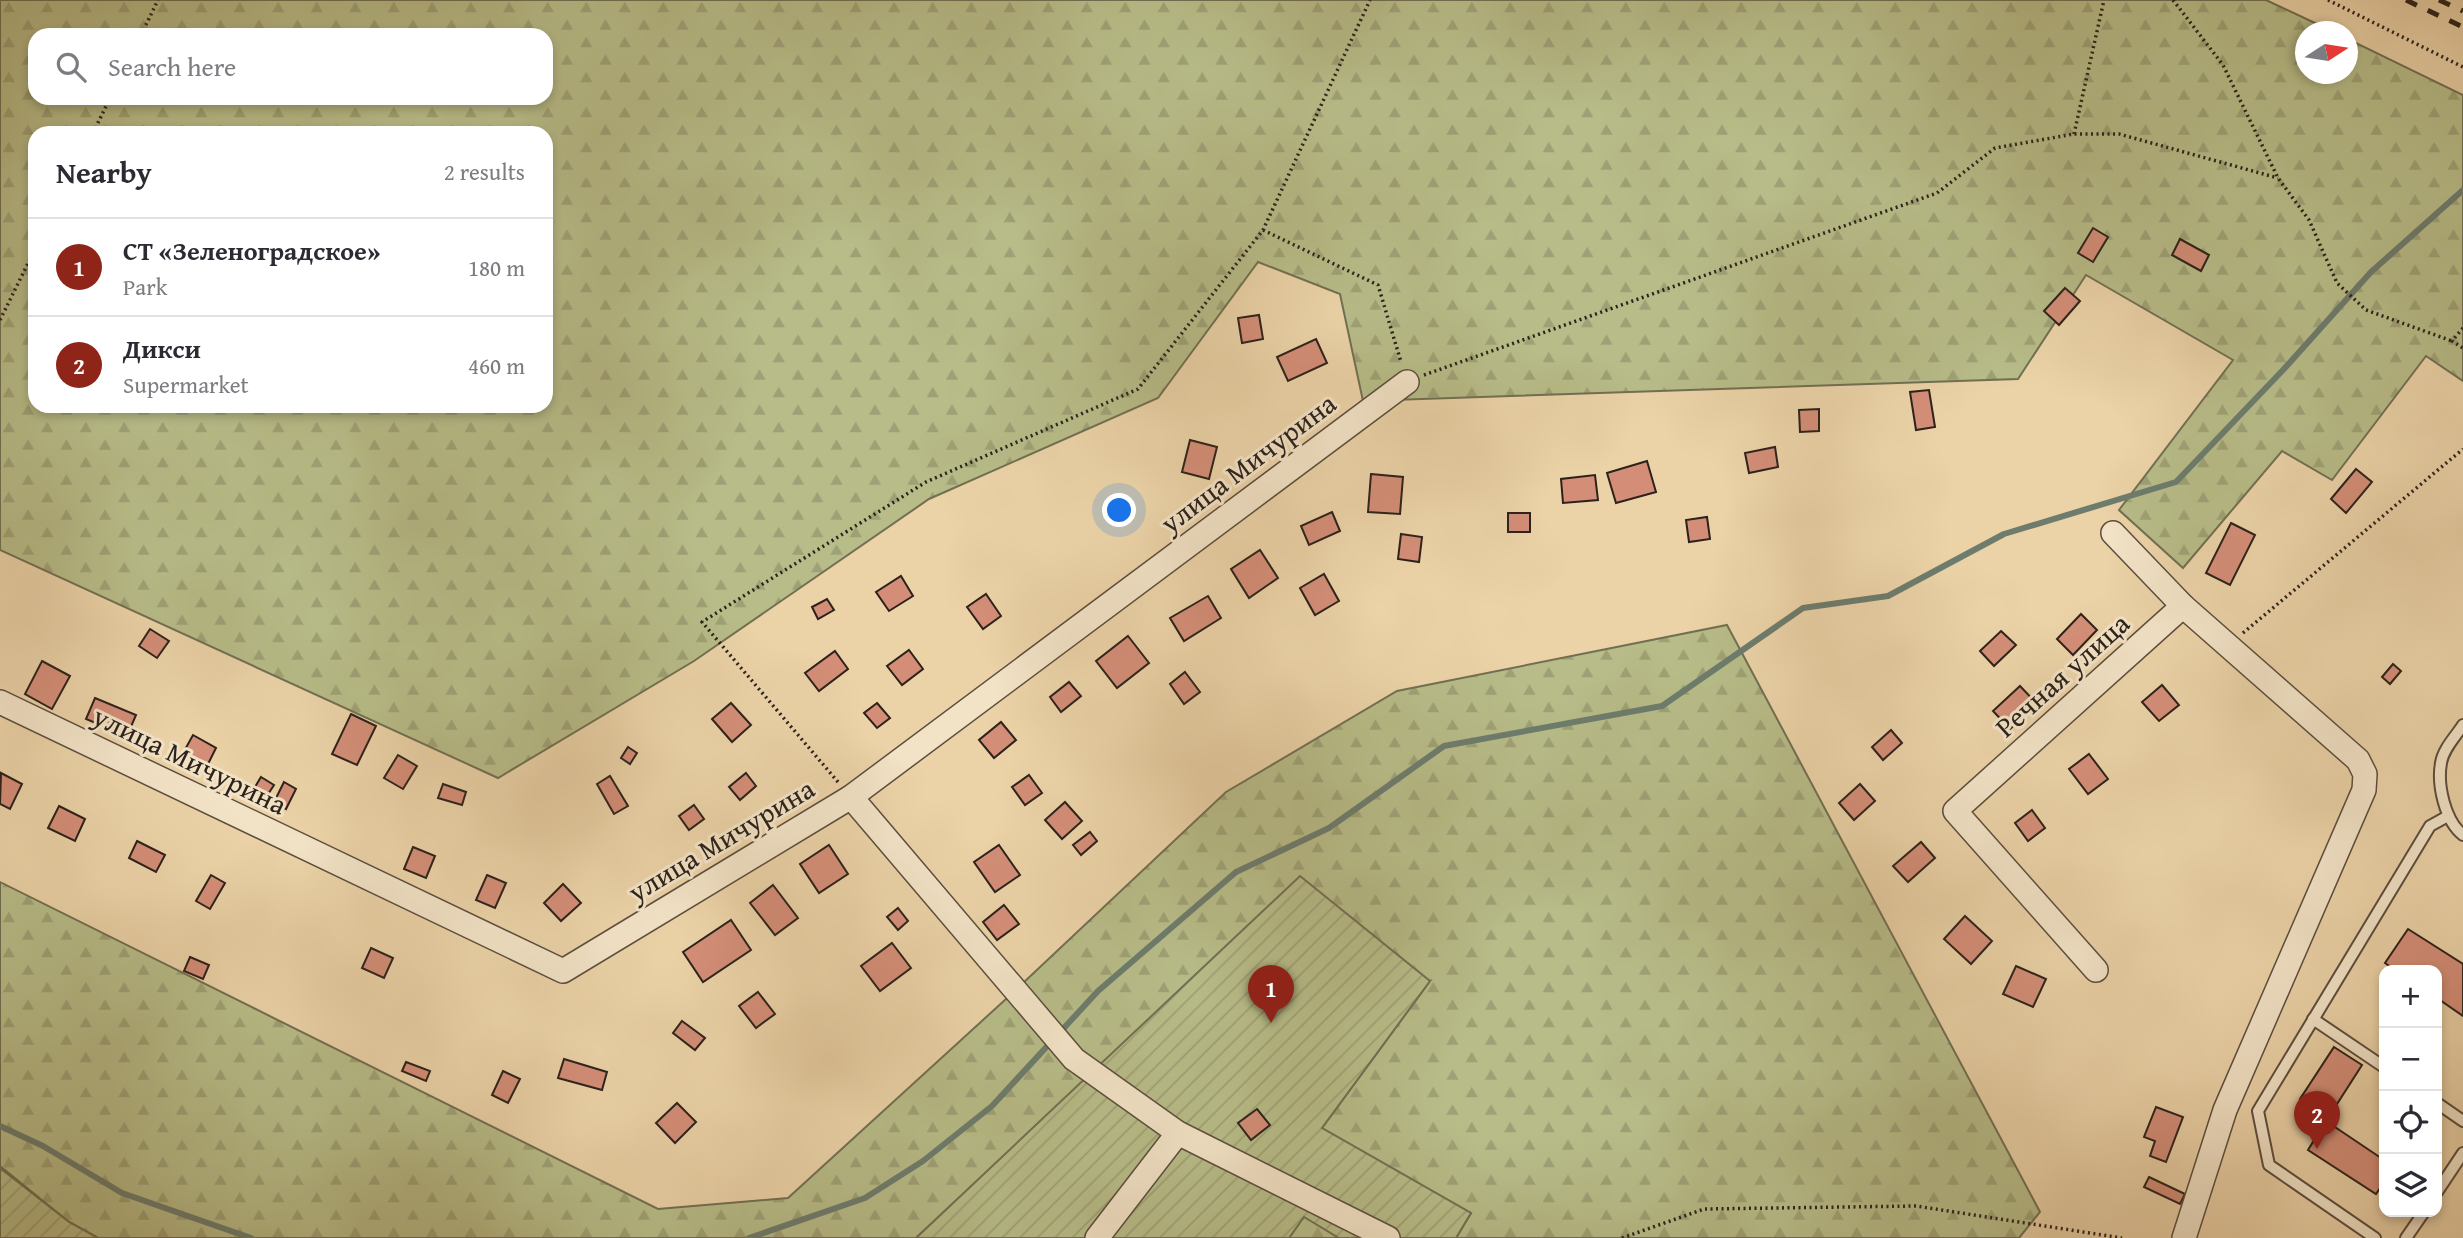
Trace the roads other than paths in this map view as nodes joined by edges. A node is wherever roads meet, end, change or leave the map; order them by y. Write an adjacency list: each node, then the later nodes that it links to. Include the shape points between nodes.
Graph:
1 (1406, 382): 6 (street, улица Мичурина)
2 (2113, 533): 3 (street)
3 (2183, 606): 9 (street, Речная улица, via 1955,811); 20 (street, via 2358,760 2365,774 2364,790 2225,1110)
4 (0, 702): 6 (street, улица Мичурина, via 564,971)
5 (2463, 725): 7 (lane, via 2441,761)
6 (851, 797): 14 (street, via 1074,1059)
7 (2448, 816): 8 (lane); 10 (lane, via 2430,827)
8 (2463, 835)
9 (2096, 970)
10 (2313, 1019): 11 (lane); 21 (lane, via 2258,1111 2265,1156 2275,1171)
11 (2379, 1064)
12 (2442, 1106): 13 (lane)
13 (2463, 1121)
14 (1178, 1133): 18 (street); 19 (street)
15 (2463, 1153): 16 (lane)
16 (2442, 1184)
17 (2421, 1217): 22 (lane)
18 (1097, 1238)
19 (1388, 1238)
20 (2185, 1238)
21 (2375, 1238)
22 (2406, 1238)

